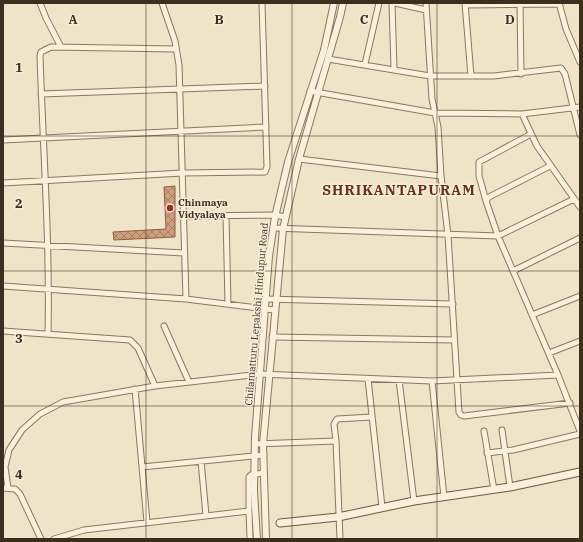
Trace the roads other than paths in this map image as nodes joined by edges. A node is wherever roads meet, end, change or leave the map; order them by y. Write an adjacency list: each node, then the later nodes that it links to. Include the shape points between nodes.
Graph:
1 (40, 3): 13 (street)
2 (162, 3): 14 (street)
3 (262, 3): 22 (street)
4 (334, 3): 24 (street, Chilamatturu Lepakshi Hindupur Road, via 324,50)
5 (343, 3): 15 (street, Chilamatturu Lepakshi Hindupur Road)
6 (379, 3): 17 (street)
7 (393, 3): 12 (street); 18 (street)
8 (426, 3): 12 (street)
9 (559, 3): 11 (street); 16 (street, via 566,29)
10 (465, 4): 11 (street); 21 (street)
11 (520, 4): 19 (street)
12 (426, 10): 20 (street)
13 (61, 47): 14 (street); 25 (street, via 44,48 41,52)
14 (176, 49): 23 (street)
15 (328, 59): 17 (street); 26 (street, Chilamatturu Lepakshi Hindupur Road)
16 (580, 62)
17 (365, 64): 18 (street)
18 (394, 69): 20 (street)
19 (521, 74): 21 (street); 28 (street, via 562,68)
20 (430, 76): 21 (street); 29 (street)
21 (471, 76)
22 (265, 86): 23 (street); 31 (street)
23 (179, 89): 25 (street); 32 (street)
24 (310, 91): 26 (street); 46 (street, Chilamatturu Lepakshi Hindupur Road)
25 (41, 94): 35 (street)
26 (319, 94): 29 (street); 37 (street, Chilamatturu Lepakshi Hindupur Road)
27 (580, 107): 28 (street)
28 (573, 108): 30 (street); 34 (street)
29 (434, 113): 30 (street); 40 (street, via 438,127)
30 (522, 114): 33 (street)
31 (266, 127): 32 (street); 39 (street, via 265,172)
32 (181, 132): 35 (street); 39 (street)
33 (531, 134): 38 (street); 44 (street, via 479,162 478,173)
34 (580, 135)
35 (42, 138): 36 (street); 41 (street)
36 (3, 140)
37 (299, 159): 40 (street); 49 (street, Chilamatturu Lepakshi Hindupur Road)
38 (550, 166): 43 (street); 44 (street)
39 (183, 173): 41 (street); 47 (street)
40 (441, 176): 52 (street)
41 (45, 182): 42 (street); 56 (street)
42 (3, 183)
43 (574, 200): 45 (street); 53 (street)
44 (486, 201): 53 (street)
45 (580, 207)
46 (275, 215): 48 (street); 49 (street); 50 (street, Chilamatturu Lepakshi Hindupur Road)
47 (184, 216): 48 (street); 57 (street)
48 (226, 216): 65 (street)
49 (285, 217): 51 (street, Chilamatturu Lepakshi Hindupur Road)
50 (273, 228): 51 (street); 62 (street, Chilamatturu Lepakshi Hindupur Road)
51 (283, 229): 52 (street); 64 (street, Chilamatturu Lepakshi Hindupur Road)
52 (448, 235): 53 (street); 66 (street)
53 (498, 236): 58 (street)
54 (580, 238): 58 (street)
55 (3, 243): 56 (street)
56 (47, 246): 57 (street); 60 (street)
57 (184, 253): 63 (street)
58 (513, 271): 69 (street)
59 (3, 286): 60 (street)
60 (49, 289): 63 (street); 72 (street)
61 (580, 296): 69 (street)
62 (266, 299): 64 (street); 67 (street, Chilamatturu Lepakshi Hindupur Road)
63 (186, 300): 65 (street)
64 (275, 300): 66 (street); 68 (street, Chilamatturu Lepakshi Hindupur Road)
65 (228, 304): 67 (street)
66 (453, 304): 74 (street)
67 (265, 308): 68 (street); 77 (street, Chilamatturu Lepakshi Hindupur Road)
68 (274, 310): 73 (street, Chilamatturu Lepakshi Hindupur Road)
69 (532, 315): 76 (street)
70 (164, 326): 84 (street)
71 (3, 331): 72 (street)
72 (48, 334): 85 (street, via 130,340 138,348)
73 (272, 337): 74 (street); 78 (street, Chilamatturu Lepakshi Hindupur Road)
74 (454, 340): 82 (street)
75 (580, 341): 76 (street)
76 (549, 353): 79 (street)
77 (260, 374): 78 (street); 84 (street); 93 (street, Chilamatturu Lepakshi Hindupur Road)
78 (269, 374): 80 (street); 94 (street, Chilamatturu Lepakshi Hindupur Road)
79 (558, 376): 82 (street); 87 (street)
80 (368, 379): 81 (street); 88 (street)
81 (399, 380): 83 (street); 108 (street)
82 (456, 380): 83 (street); 87 (street, via 461,415)
83 (432, 381): 107 (street)
84 (189, 382): 85 (street)
85 (156, 386): 86 (street)
86 (135, 389): 100 (street); 105 (street, via 63,402 40,414 22,430 9,450 5,467)
87 (570, 403): 91 (street)
88 (372, 417): 92 (street, via 337,419 334,424); 109 (street)
89 (502, 430): 95 (street)
90 (484, 431): 96 (street)
91 (580, 432): 95 (street, via 546,443)
92 (336, 441): 94 (street); 112 (street)
93 (254, 444): 94 (street); 98 (street, Chilamatturu Lepakshi Hindupur Road)
94 (263, 444): 97 (street, Chilamatturu Lepakshi Hindupur Road)
95 (504, 451): 96 (street); 104 (street)
96 (487, 453): 106 (street)
97 (264, 455): 98 (street); 102 (street, Chilamatturu Lepakshi Hindupur Road)
98 (254, 456): 99 (street); 103 (street, Chilamatturu Lepakshi Hindupur Road)
99 (200, 461): 100 (street); 111 (street)
100 (142, 467): 113 (street)
101 (580, 472): 104 (main road)
102 (263, 473): 103 (street); 119 (street, Chilamatturu Lepakshi Hindupur Road)
103 (254, 474): 110 (street, via 250,477); 118 (street, Chilamatturu Lepakshi Hindupur Road)
104 (510, 487): 106 (main road)
105 (6, 488): 115 (street, via 15,489 20,494)
106 (494, 490): 107 (main road)
107 (444, 497): 108 (main road)
108 (414, 501): 109 (main road)
109 (382, 507): 112 (main road)
110 (249, 511): 111 (street); 117 (street)
111 (206, 515): 113 (street)
112 (338, 517): 114 (main road); 120 (street)
113 (147, 522): 116 (street, via 84,530)
114 (280, 523)
115 (41, 539)
116 (54, 539)
117 (250, 539)
118 (257, 539)
119 (266, 539)
120 (340, 539)

